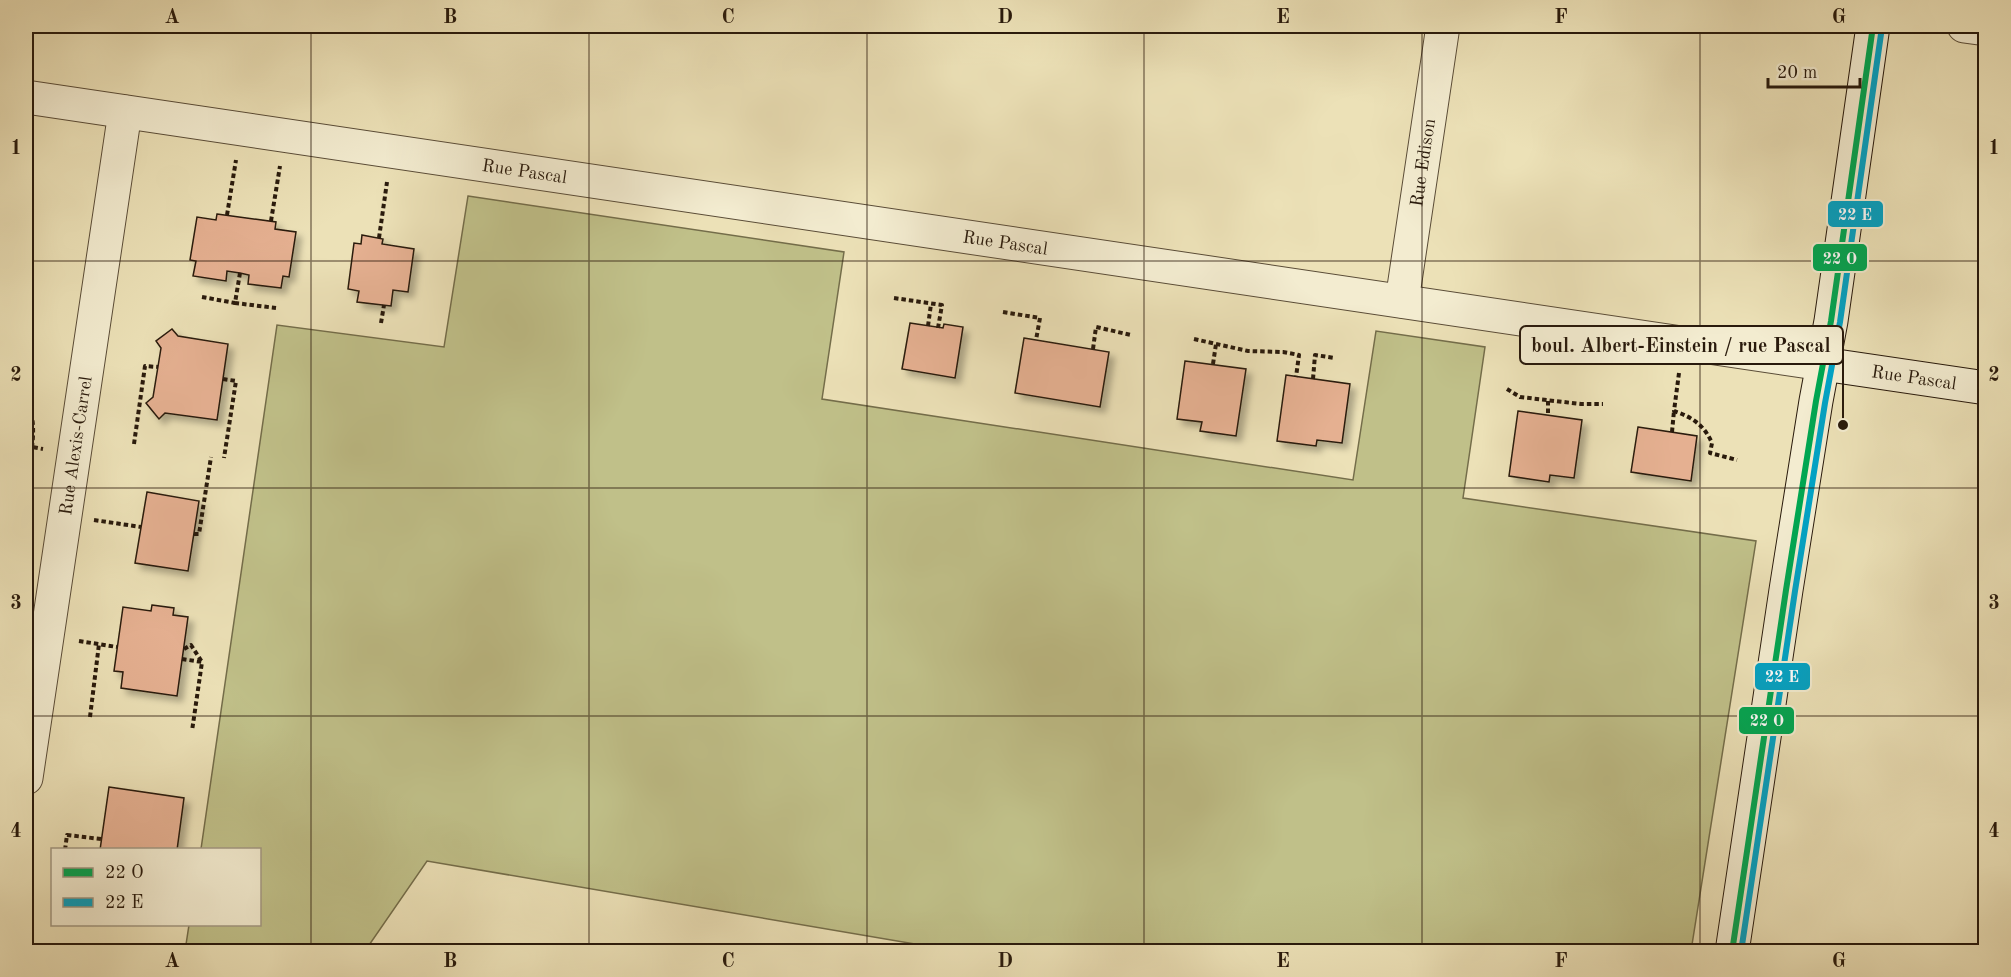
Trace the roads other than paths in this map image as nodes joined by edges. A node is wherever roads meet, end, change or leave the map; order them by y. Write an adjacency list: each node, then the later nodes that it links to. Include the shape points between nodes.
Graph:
1 (1443, 26): 7 (street, Rue Edison)
2 (1873, 26): 8 (street)
3 (1964, 26): 4 (street)
4 (1986, 29)
5 (26, 97): 6 (street, Rue Pascal)
6 (125, 112): 7 (street, Rue Pascal); 10 (street, Rue Alexis-Carrel)
7 (1402, 301): 8 (street, Rue Pascal)
8 (1823, 364): 9 (street, Rue Pascal); 11 (street)
9 (1986, 388)
10 (26, 778)
11 (1732, 951)

